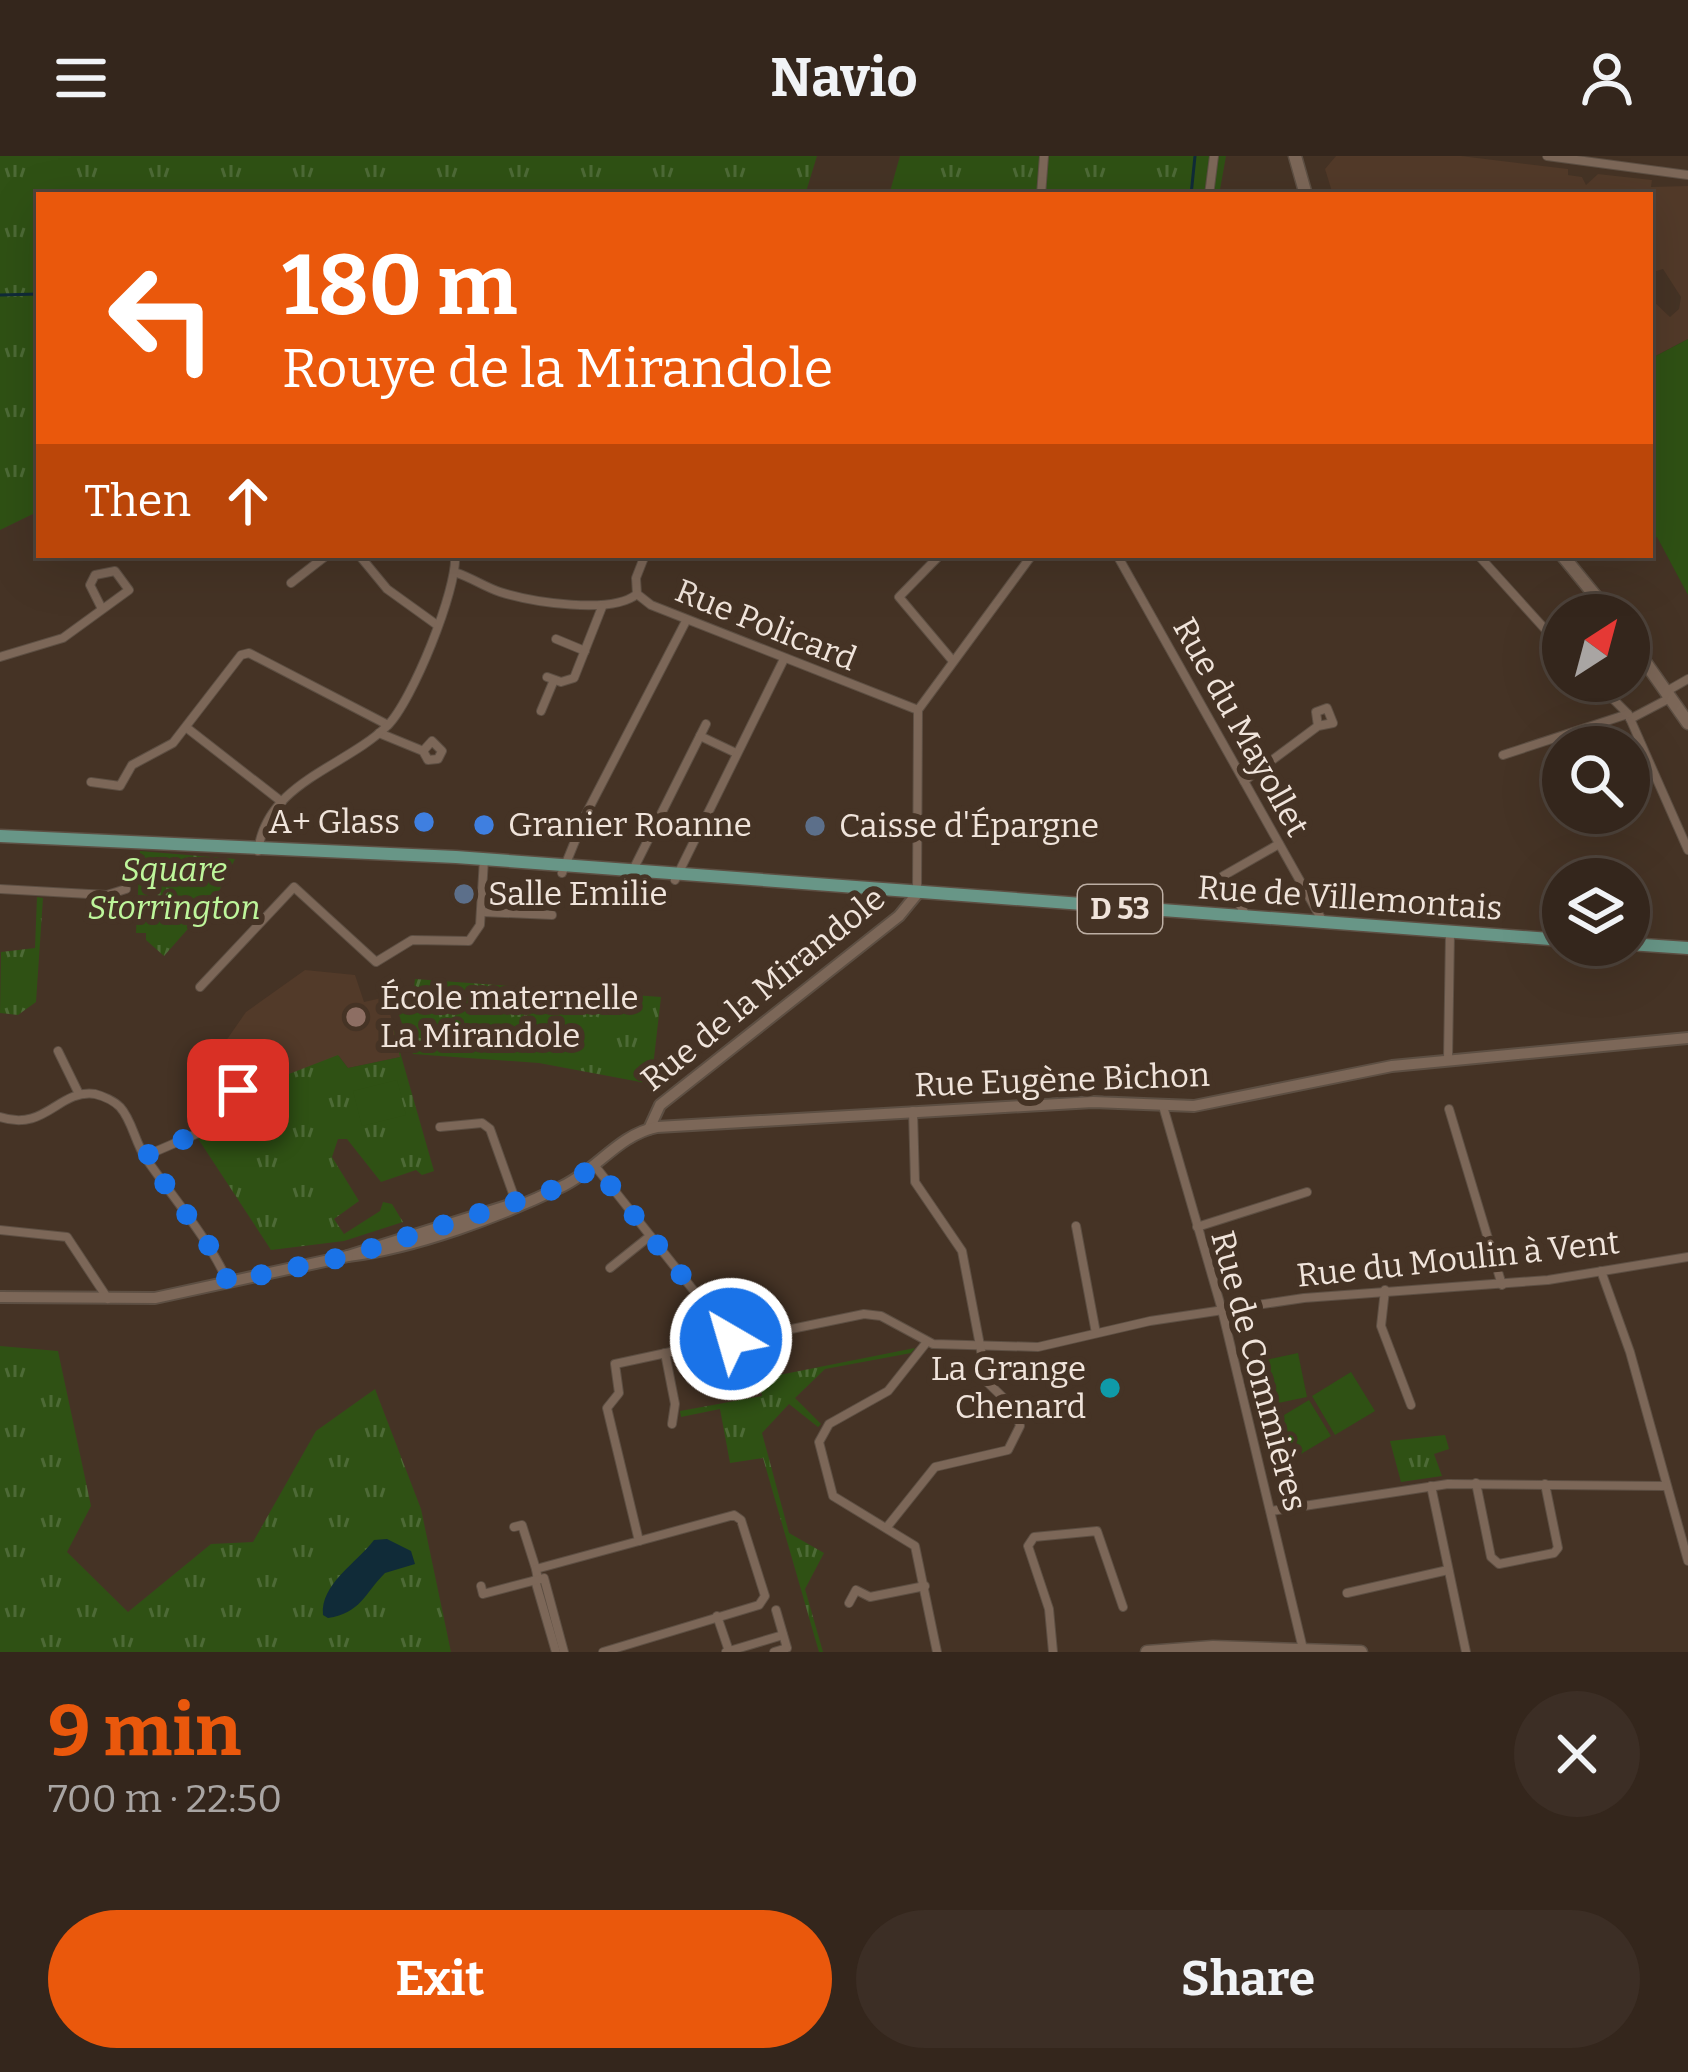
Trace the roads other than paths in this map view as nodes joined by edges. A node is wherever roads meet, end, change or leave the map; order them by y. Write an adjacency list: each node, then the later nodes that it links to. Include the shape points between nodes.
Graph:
1 (1044, 156): 6 (street)
2 (1214, 156): 7 (street)
3 (1295, 156): 8 (main road)
4 (1546, 156): 5 (street)
5 (1688, 176)
6 (1041, 192)
7 (1209, 192)
8 (1305, 192)
9 (323, 558): 19 (street)
10 (361, 558): 25 (street)
11 (455, 558): 18 (street)
12 (644, 558): 20 (street, Rue Policard)
13 (937, 558): 31 (street, via 899,597)
14 (1030, 558): 31 (street)
15 (1119, 558): 50 (street, Rue du Mayollet)
16 (1481, 558): 26 (street)
17 (1564, 558): 21 (main road)
18 (457, 573): 23 (street, via 502,592); 25 (street)
19 (291, 583)
20 (637, 594): 23 (street); 24 (street, Rue Policard)
21 (1594, 594)
22 (102, 608): 22 (street, via 129,590 115,571 95,574 90,585); 29 (street, via 63,638)
23 (602, 608): 28 (street)
24 (686, 621): 30 (street, Rue Policard); 57 (street)
25 (437, 625): 41 (street)
26 (1542, 626)
27 (556, 639): 28 (street)
28 (585, 651): 37 (street, via 574,678 551,679)
29 (0, 657)
30 (784, 659): 36 (street, Rue Policard); 47 (street)
31 (952, 660): 36 (street)
32 (1650, 667): 34 (main road)
33 (1688, 679): 34 (street)
34 (1670, 694): 38 (street); 39 (main road)
35 (1615, 702): 38 (street)
36 (918, 710): 62 (street)
37 (542, 711)
38 (1629, 716): 48 (street); 55 (street)
39 (1688, 723)
40 (706, 724): 45 (street)
41 (388, 725): 43 (street, via 249,653); 44 (street)
42 (1318, 726): 50 (street)
43 (188, 728): 49 (street, via 132,765 120,786); 51 (street)
44 (378, 732): 46 (street); 51 (street)
45 (700, 736): 47 (street); 58 (street)
46 (423, 751)
47 (736, 753): 59 (street)
48 (1503, 755)
49 (91, 782)
50 (1244, 782): 53 (street, Rue du Mayollet)
51 (282, 802): 54 (street)
52 (0, 832): 54 (main road, D 53)
53 (1279, 844): 65 (street, via 1223,876); 66 (street, Rue du Mayollet)
54 (258, 849): 56 (main road, D 53)
55 (1688, 850)
56 (484, 863): 57 (main road, D 53); 63 (street)
57 (563, 869): 58 (main road, D 53)
58 (630, 874): 59 (main road, D 53)
59 (676, 877): 62 (main road, D 53)
60 (0, 890): 61 (street)
61 (126, 890)
62 (917, 894): 65 (main road, Rue de Villemontais / D 53); 82 (street, Rue de la Mirandole, via 660,1106)
63 (482, 912): 64 (street); 71 (street, via 470,941 412,940 379,963 294,887)
64 (552, 915)
65 (1246, 917): 66 (main road, Rue de Villemontais / D 53)
66 (1323, 923): 67 (main road, Rue de Villemontais / D 53)
67 (1450, 933): 68 (main road, Rue de Villemontais / D 53); 74 (street)
68 (1542, 939)
69 (1650, 945): 70 (main road)
70 (1688, 948)
71 (200, 987)
72 (1688, 1038): 74 (street, Rue Eugène Bichon)
73 (58, 1051): 76 (street)
74 (1448, 1060): 77 (street, Rue Eugène Bichon, via 1230,1102)
75 (242, 1085): 83 (street, via 203,1131)
76 (79, 1094): 80 (street, via 34,1120); 83 (street, via 118,1105)
77 (1163, 1106): 79 (street, Rue Eugène Bichon); 88 (street, Rue de Commières)
78 (1449, 1109): 95 (street)
79 (913, 1111): 82 (street, Rue Eugène Bichon); 104 (street, via 915,1182 962,1251)
80 (0, 1117)
81 (440, 1126): 86 (street, via 490,1129)
82 (649, 1129): 84 (street, via 625,1138)
83 (145, 1156): 94 (street)
84 (595, 1166): 86 (street); 90 (street)
85 (1307, 1192): 88 (street)
86 (516, 1203): 94 (street, via 348,1256)
87 (1076, 1226): 100 (street)
88 (1197, 1227): 99 (street, Rue de Commières)
89 (0, 1230): 98 (street, via 67,1237)
90 (650, 1236): 92 (street); 101 (street)
91 (1688, 1257): 93 (street, Rue du Moulin à Vent)
92 (610, 1268)
93 (1601, 1271): 95 (street, Rue du Moulin à Vent); 111 (street)
94 (228, 1282): 98 (street)
95 (1502, 1285): 96 (street, Rue du Moulin à Vent)
96 (1385, 1290): 99 (street, Rue du Moulin à Vent); 106 (street, via 1382,1326)
97 (0, 1297): 98 (street)
98 (109, 1300)
99 (1222, 1310): 100 (street, Rue du Moulin à Vent); 112 (street, Rue de Commières)
100 (1096, 1333): 104 (street, Rue du Moulin à Vent, via 1049,1345)
101 (732, 1335): 102 (street, via 748,1321); 102 (street, via 746,1352); 105 (street)
102 (762, 1335): 103 (street, via 873,1314)
103 (926, 1343): 104 (street, Rue du Moulin à Vent); 114 (street, via 888,1391 835,1419 820,1437 833,1496)
104 (981, 1346): 114 (street, via 992,1390 1016,1410 1017,1441 935,1467)
105 (665, 1353): 107 (street); 115 (street, via 615,1364 619,1393 608,1408)
106 (1411, 1406)
107 (672, 1424)
108 (1476, 1484): 109 (street); 109 (street, via 1499,1564 1558,1548); 110 (street)
109 (1545, 1484): 111 (street)
110 (1431, 1486): 112 (street); 117 (street)
111 (1664, 1486): 116 (street)
112 (1271, 1511): 127 (street, Rue de Commières)
113 (514, 1527): 118 (street, via 522,1525)
114 (887, 1527): 120 (street, via 915,1546)
115 (639, 1541): 118 (street); 125 (street, via 734,1515 741,1520 765,1596)
116 (1688, 1561)
117 (1448, 1570): 121 (street); 136 (street)
118 (538, 1577): 119 (street, via 483,1594); 128 (street)
119 (481, 1586)
120 (925, 1586): 122 (street, via 870,1597 856,1590); 132 (street)
121 (1347, 1593)
122 (849, 1603)
123 (1123, 1607): 133 (street, via 1097,1531 1034,1537 1028,1546)
124 (776, 1610): 126 (street)
125 (718, 1616): 129 (street); 130 (street)
126 (783, 1635): 130 (street); 131 (street, via 787,1648)
127 (1303, 1649): 134 (main road); 135 (main road)
128 (560, 1652)
129 (603, 1652)
130 (728, 1652)
131 (774, 1652)
132 (937, 1652)
133 (1053, 1652)
134 (1148, 1652)
135 (1361, 1652)
136 (1466, 1652)

